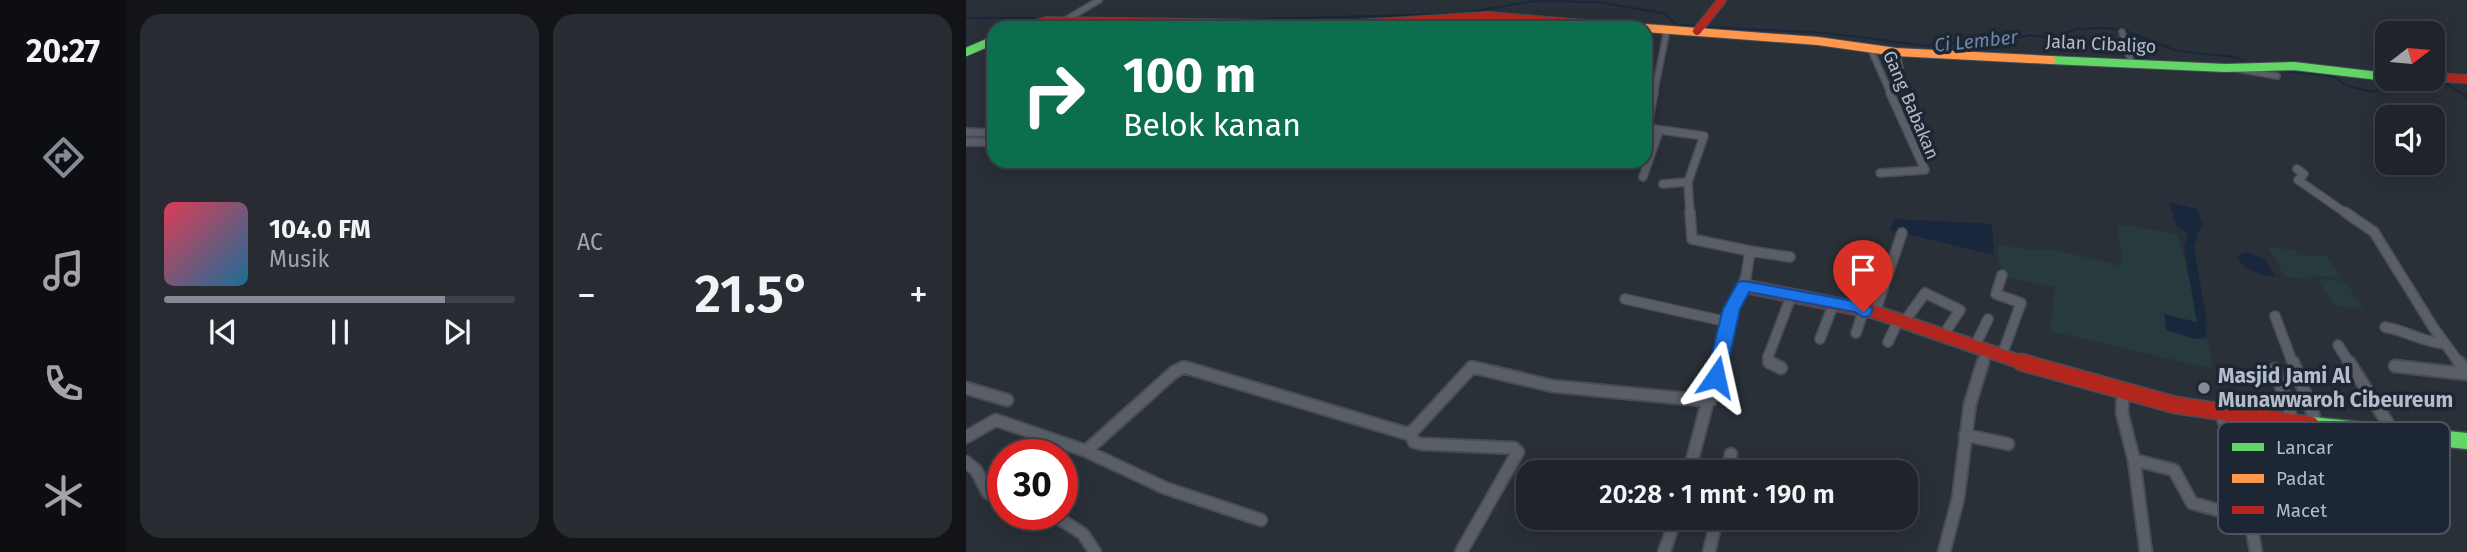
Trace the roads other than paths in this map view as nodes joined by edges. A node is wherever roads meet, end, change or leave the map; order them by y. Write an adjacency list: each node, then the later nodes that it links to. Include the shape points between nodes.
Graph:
1 (1098, 0): 3 (street)
2 (1722, 0): 9 (main road)
3 (1068, 19): 4 (main road); 5 (main road)
4 (1037, 21)
5 (1107, 21)
6 (1407, 21): 7 (main road, via 1488,16)
7 (1548, 21)
8 (1652, 28): 10 (main road, Jalan Cibaligo)
9 (1699, 28): 10 (main road, Jalan Cibaligo); 13 (main road, Jalan Cibaligo)
10 (1667, 29): 23 (street)
11 (2122, 32): 16 (street)
12 (987, 43): 14 (main road)
13 (1871, 50): 15 (main road, Jalan Cibaligo); 33 (street, Gang Babakan, via 1925,170)
14 (966, 52)
15 (1896, 52): 16 (main road, Jalan Cibaligo); 17 (street)
16 (2131, 62): 18 (main road, Jalan Cibaligo)
17 (1900, 68)
18 (2235, 68): 19 (street); 20 (main road, Jalan Cibaligo, via 2294,66)
19 (2277, 76)
20 (2375, 77)
21 (2445, 78): 22 (main road)
22 (2467, 79)
23 (1652, 98)
24 (1652, 128): 25 (street)
25 (1659, 131): 30 (street); 35 (street, via 1704,136)
26 (966, 132): 27 (street)
27 (987, 133)
28 (966, 142): 29 (street)
29 (987, 142)
30 (1652, 151)
31 (1646, 168): 34 (street)
32 (2297, 169): 55 (street, via 2304,174 2298,180 2374,232)
33 (1880, 173)
34 (1643, 177)
35 (1688, 182): 36 (street); 38 (street, via 1692,239)
36 (1663, 184)
37 (1902, 233): 45 (street)
38 (1750, 251): 39 (street); 41 (street)
39 (1790, 257)
40 (2003, 275): 59 (street, via 1996,294 2021,303)
41 (1744, 286): 42 (main road); 49 (street)
42 (1792, 294): 44 (main road); 61 (street, via 1768,357 1770,364)
43 (1625, 299): 49 (street)
44 (1834, 303): 45 (main road); 53 (street)
45 (1870, 310): 48 (main road); 51 (street)
46 (2275, 316): 71 (street)
47 (1988, 319): 57 (street)
48 (1902, 320): 52 (main road); 52 (street, via 1925,293 1961,310); 54 (street)
49 (1728, 322): 67 (street)
50 (2385, 327): 55 (street, via 2410,332 2418,341)
51 (1856, 333)
52 (1944, 334): 57 (main road)
53 (1820, 339)
54 (1888, 342)
55 (2445, 344): 63 (street)
56 (2338, 345): 72 (street)
57 (1975, 346): 58 (main road)
58 (1988, 351): 59 (main road); 74 (street, via 1978,370)
59 (2002, 355): 65 (main road)
60 (2395, 366): 63 (street)
61 (1781, 368)
62 (2275, 369): 70 (street)
63 (2467, 373)
64 (966, 388): 66 (street)
65 (2123, 392): 68 (main road); 81 (street, via 2122,413)
66 (1007, 400)
67 (1710, 401): 73 (street, via 1552,386 1472,367); 79 (street)
68 (2221, 414): 69 (street); 70 (main road)
69 (2224, 422)
70 (2293, 422)
71 (2320, 422)
72 (2387, 422)
73 (1410, 433): 77 (street, via 1184,367); 91 (street, via 1414,442 1424,446 1480,445 1514,448 1518,453)
74 (1965, 435): 76 (street); 94 (street, via 1958,503)
75 (966, 437): 77 (street, via 996,420)
76 (2008, 444)
77 (1086, 451): 85 (street, via 1164,488)
78 (1731, 454): 80 (street)
79 (1693, 460)
80 (1730, 460)
81 (2134, 460): 84 (street, via 2175,470 2195,506); 95 (street)
82 (966, 462): 83 (street)
83 (987, 491)
84 (2218, 511)
85 (1261, 520)
86 (1077, 530): 90 (street)
87 (1671, 530): 92 (street)
88 (1714, 530): 93 (street)
89 (2253, 534): 96 (street)
90 (1095, 552)
91 (1461, 552)
92 (1664, 552)
93 (1709, 552)
94 (1944, 552)
95 (2146, 552)
96 (2256, 552)

